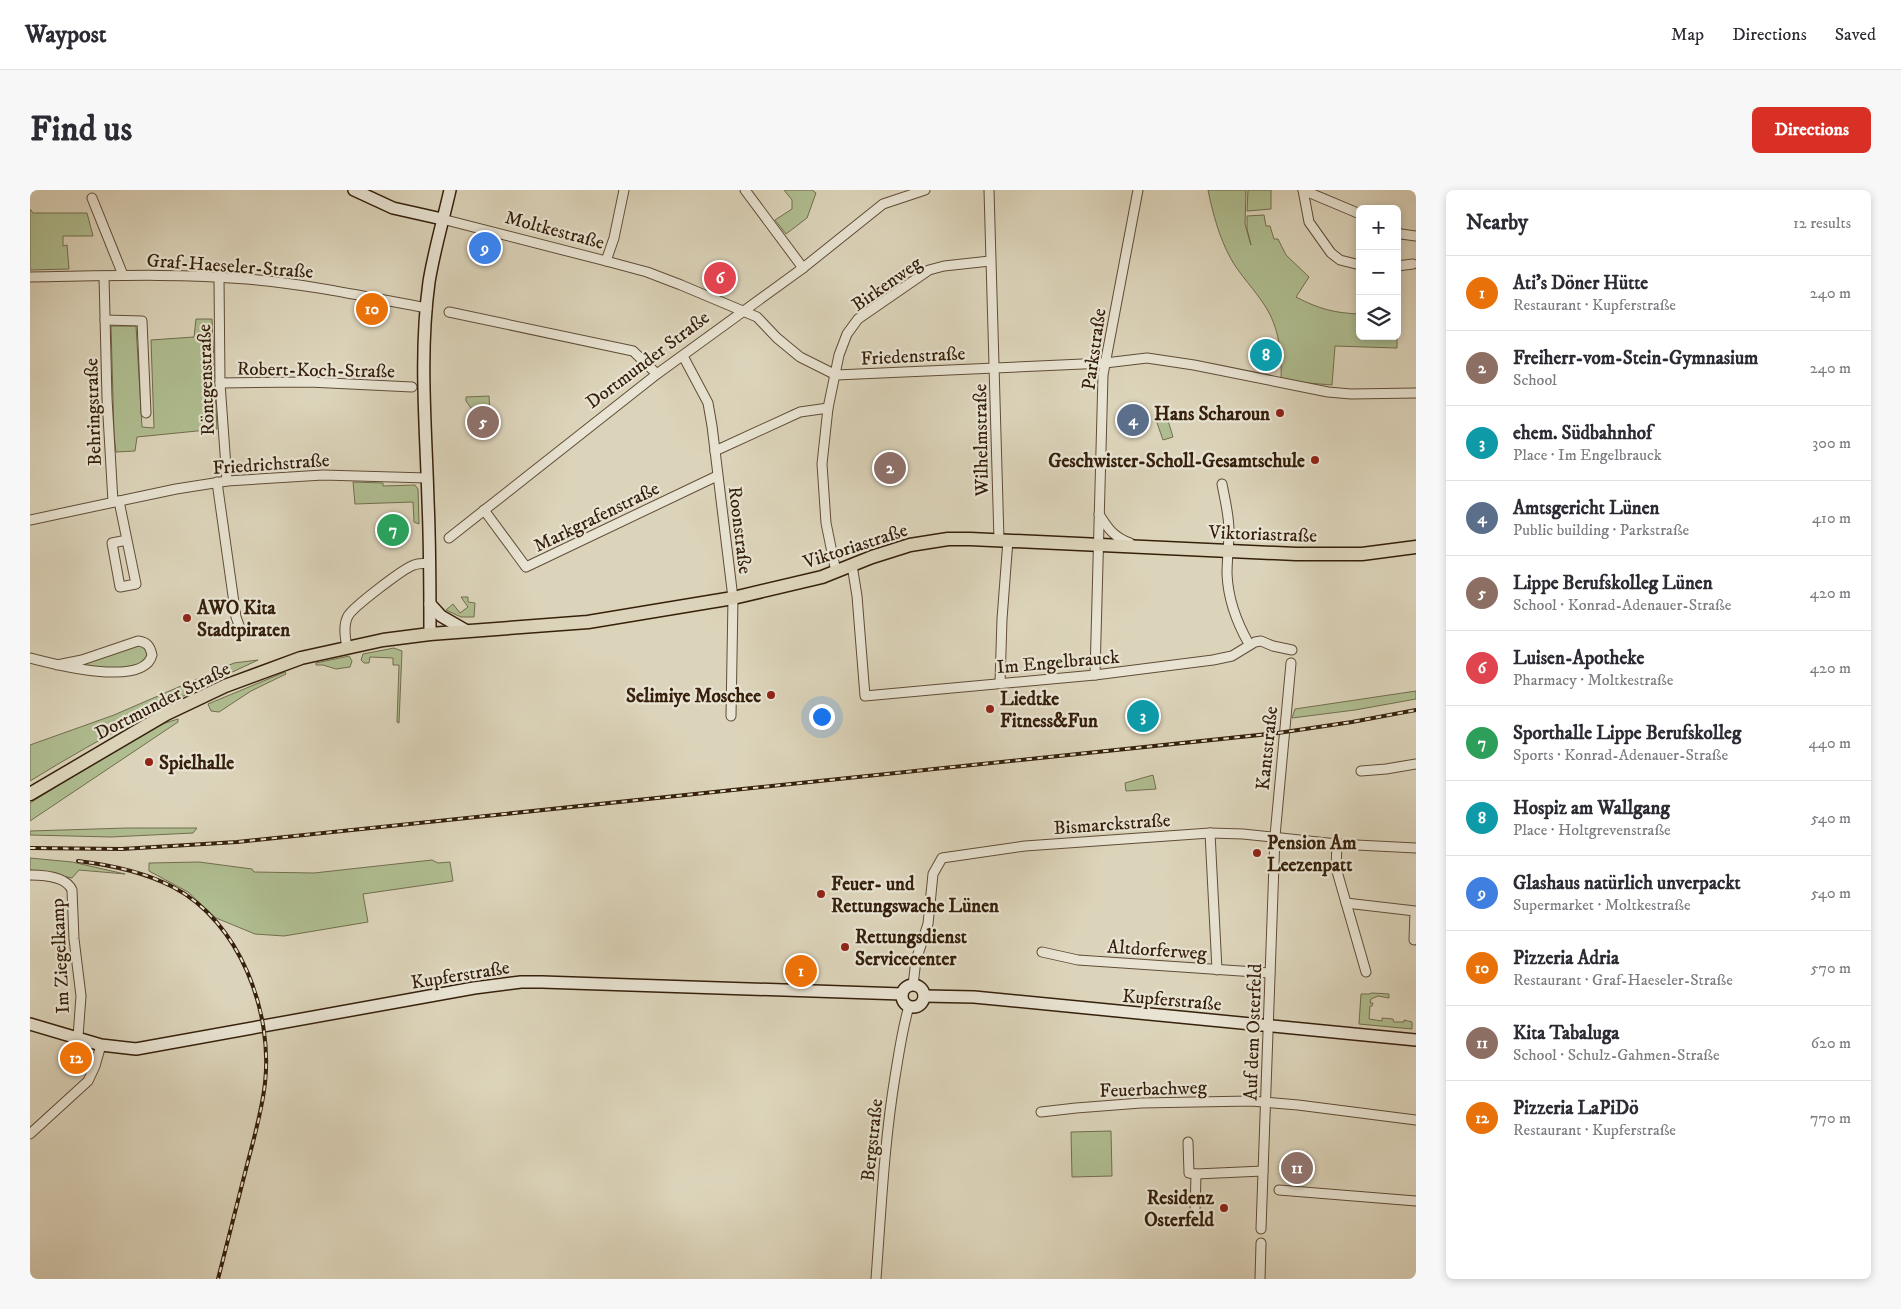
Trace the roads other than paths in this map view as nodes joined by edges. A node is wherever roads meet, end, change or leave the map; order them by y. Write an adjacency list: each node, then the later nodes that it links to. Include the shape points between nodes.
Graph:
1 (354, 190): 12 (street, Moltkestraße, via 393,208)
2 (450, 190): 12 (street)
3 (624, 190): 15 (street)
4 (745, 190): 20 (street)
5 (925, 190): 9 (street, Dortmunder Straße)
6 (989, 190): 16 (street, Wilhelmstraße)
7 (1138, 190): 30 (street, Parkstraße)
8 (1303, 190): 11 (street); 17 (street, via 1309,222 1331,253 1340,260)
9 (898, 194): 20 (street, Dortmunder Straße)
10 (92, 198): 22 (street)
11 (1356, 212)
12 (442, 219): 15 (street, Moltkestraße); 25 (street)
13 (1401, 234): 14 (street)
14 (1416, 236)
15 (606, 261): 26 (street, Moltkestraße, via 647,272)
16 (990, 261): 31 (street, Wilhelmstraße); 33 (street, Birkenweg, via 929,270 872,308 847,334)
17 (1356, 264)
18 (1413, 264): 19 (street)
19 (1401, 266)
20 (804, 268): 26 (street, Dortmunder Straße)
21 (104, 276): 22 (street, Graf-Haeseler-Straße); 23 (street, Graf-Haeseler-Straße); 28 (street, Behringstraße)
22 (123, 276): 24 (street, Graf-Haeseler-Straße)
23 (30, 277)
24 (219, 278): 25 (street, Graf-Haeseler-Straße, via 314,286); 34 (street, Röntgenstraße)
25 (427, 308): 41 (street, via 423,386)
26 (744, 311): 29 (street, Dortmunder Straße); 33 (street, Friedenstraße, via 756,316 800,357)
27 (449, 312): 32 (street, via 633,351)
28 (105, 320): 38 (street, via 142,321); 44 (street, Behringstraße, via 110,469)
29 (683, 356): 32 (street, Dortmunder Straße); 39 (street, Roonstraße, via 708,402)
30 (1105, 363): 31 (street, Friedenstraße); 36 (street, Friedenstraße, via 1148,358 1328,392); 46 (street, Parkstraße)
31 (994, 367): 33 (street, Friedenstraße); 50 (street, Wilhelmstraße)
32 (657, 374): 45 (street, Dortmunder Straße)
33 (836, 375): 37 (street, Birkenweg)
34 (220, 383): 35 (street, Robert-Koch-Straße, via 309,382); 42 (street, Röntgenstraße)
35 (412, 387)
36 (1416, 393)
37 (828, 408): 39 (street, via 800,412); 57 (street, Birkenweg, via 822,464 826,523)
38 (146, 413)
39 (715, 451): 40 (street, Roonstraße)
40 (717, 476): 45 (street, Markgrafenstraße, via 526,567); 58 (street, Roonstraße)
41 (427, 478): 42 (street, Friedrichstraße, via 323,475); 55 (street)
42 (222, 481): 44 (street, Friedrichstraße); 60 (street, Röntgenstraße, via 236,617)
43 (1222, 484): 54 (street, via 1228,513)
44 (116, 502): 47 (street, Friedrichstraße); 49 (street)
45 (484, 510): 48 (street, Dortmunder Straße)
46 (1099, 514): 51 (street, Parkstraße); 52 (street, via 1111,533)
47 (30, 520)
48 (449, 538)
49 (127, 540): 49 (street, via 136,584 120,587 112,543)
50 (1004, 540): 51 (main road, Viktoriastraße); 56 (main road, Viktoriastraße, via 929,541 890,550); 70 (street, Wilhelmstraße)
51 (1099, 544): 52 (main road, Viktoriastraße); 69 (street, Parkstraße)
52 (1138, 546): 54 (main road, Viktoriastraße)
53 (1416, 547): 54 (main road, Viktoriastraße, via 1357,554)
54 (1228, 551): 63 (street, via 1230,595)
55 (424, 564): 59 (street); 64 (street, via 410,567 349,614 345,633)
56 (852, 565): 57 (main road, Viktoriastraße); 70 (street, Im Engelbrauck, via 865,696)
57 (836, 572): 58 (main road, Viktoriastraße)
58 (733, 598): 61 (main road, Viktoriastraße, via 588,622); 71 (street, Roonstraße)
59 (430, 604): 61 (street, via 441,616); 62 (street)
60 (241, 631)
61 (467, 631): 62 (main road, Viktoriastraße)
62 (430, 634): 64 (main road, Dortmunder Straße)
63 (1249, 644): 65 (street, via 1260,641); 69 (street, Im Engelbrauck, via 1222,658)
64 (347, 647): 74 (main road, Dortmunder Straße, via 301,658 196,699)
65 (1292, 650)
66 (30, 658): 68 (street)
67 (1291, 663): 76 (street, Kantstraße)
68 (57, 665): 68 (street, via 82,670 124,671 140,668 152,655 149,646 138,641)
69 (1096, 675): 70 (street, Im Engelbrauck)
70 (1000, 683)
71 (731, 716)
72 (1416, 764): 73 (street)
73 (1361, 771)
74 (30, 794)
75 (1210, 834): 76 (street, Bismarckstraße); 83 (street); 86 (street, Bismarckstraße, via 1034,845 942,858 933,874 928,924 916,960)
76 (1275, 836): 77 (street, Bismarckstraße); 85 (street, Auf dem Osterfeld)
77 (1337, 844): 78 (street, Bismarckstraße); 80 (street, via 1336,868)
78 (1416, 848)
79 (30, 875): 92 (street, Im Ziegelkamp, via 58,879 69,884 72,890 81,992)
80 (1346, 903): 81 (street, via 1415,911); 84 (street)
81 (1414, 940)
82 (1042, 952): 83 (street, Altdorferweg, via 1078,960)
83 (1217, 970): 85 (street, Altdorferweg)
84 (1366, 972)
85 (1270, 973): 91 (street, Auf dem Osterfeld)
86 (913, 985): 87 (street, via 906,987); 88 (street, via 920,988)
87 (902, 994): 89 (street, via 904,1003); 94 (street, Kupferstraße, via 521,982 143,1048)
88 (924, 996): 89 (street, via 919,1005); 91 (street, Kupferstraße, via 974,997)
89 (909, 1006): 107 (street, Bergstraße, via 890,1111)
90 (30, 1024): 92 (street, Kupferstraße)
91 (1268, 1026): 93 (street, Kupferstraße); 95 (street, Auf dem Osterfeld)
92 (78, 1037): 94 (street, Kupferstraße)
93 (1416, 1040)
94 (100, 1045): 98 (street, via 88,1081)
95 (1266, 1103): 96 (street, Feuerbachweg, via 1141,1103); 97 (street, Feuerbachweg); 100 (street, Auf dem Osterfeld)
96 (1042, 1112)
97 (1416, 1120)
98 (30, 1134)
99 (1188, 1142): 101 (street, via 1188,1173)
100 (1263, 1171): 101 (street); 105 (street, Auf dem Osterfeld)
101 (1196, 1174): 104 (street)
102 (1279, 1190): 103 (street)
103 (1416, 1201)
104 (1195, 1213)
105 (1261, 1229)
106 (1261, 1243): 108 (street)
107 (876, 1279)
108 (1260, 1279)

